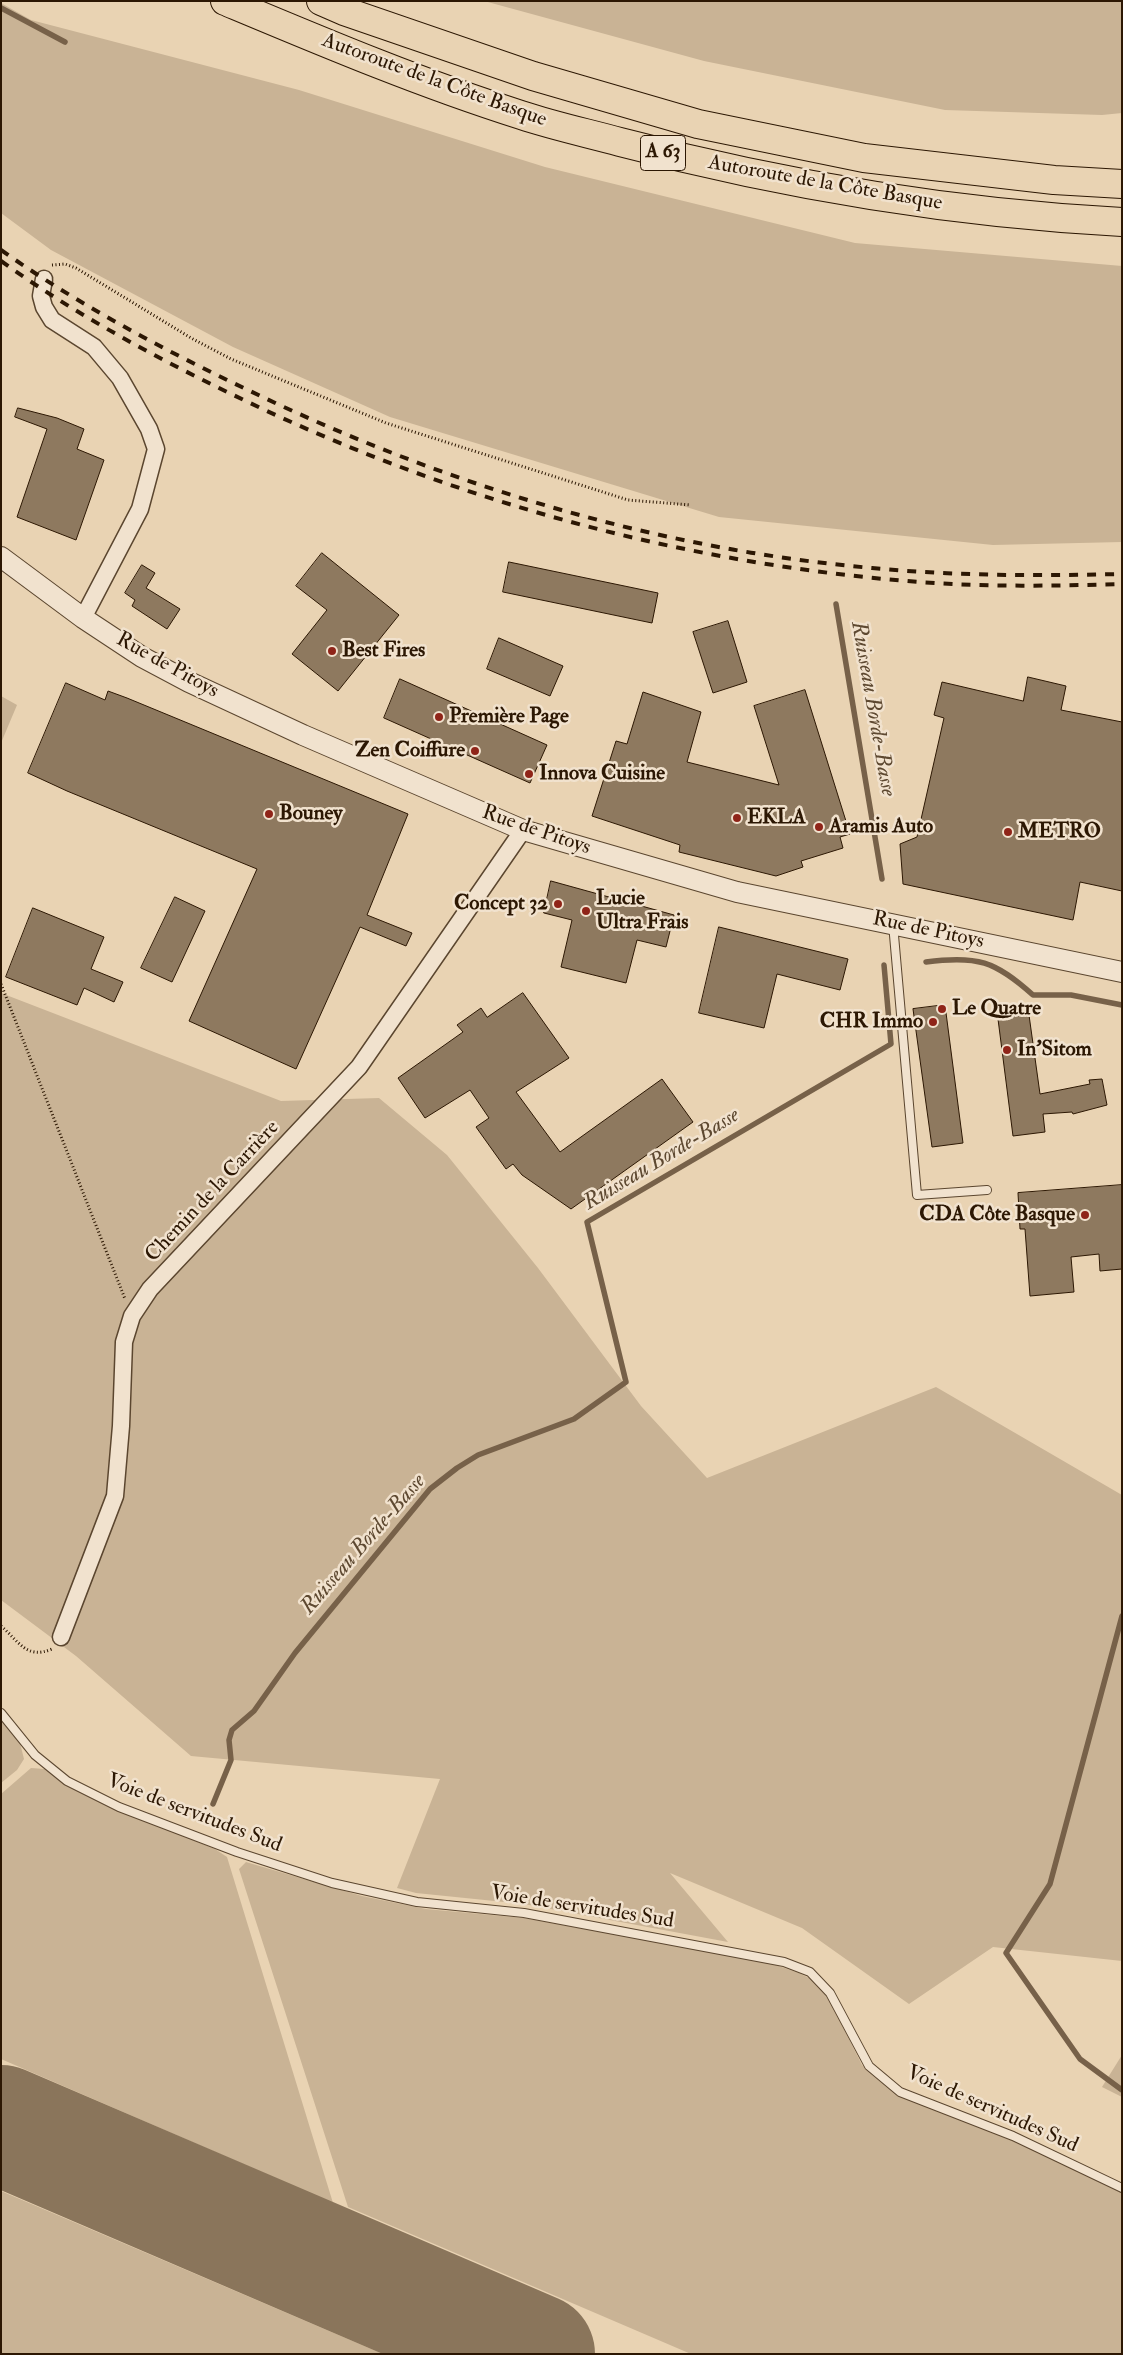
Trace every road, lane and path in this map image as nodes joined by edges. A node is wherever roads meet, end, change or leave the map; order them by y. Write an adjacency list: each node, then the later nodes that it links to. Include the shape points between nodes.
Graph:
1 (225, 1): 4 (highway, Autoroute de la Côte Basque / A 63, via 361,59 522,116 695,162 862,195 1040,217)
2 (321, 1): 3 (highway, Autoroute de la Côte Basque / A 63, via 532,76 698,124 864,158 1054,180)
3 (1122, 184)
4 (1122, 222)
5 (44, 279): 6 (path, via 52,265 65,264 76,268 231,359 386,423 628,500); 8 (street, via 41,296 52,320 94,347 120,378 149,429 156,449 140,509)
6 (691, 505)
7 (1, 558): 8 (street, Rue de Pitoys)
8 (83, 618): 9 (street, Rue de Pitoys, via 142,657 189,682 302,735)
9 (523, 830): 10 (street, Rue de Pitoys, via 737,892); 14 (street, Chemin de la Carrière, via 359,1067 150,1290)
10 (893, 923): 11 (street, Rue de Pitoys); 13 (lane, via 916,1195)
11 (1122, 972)
12 (1, 984): 14 (path)
13 (988, 1190)
14 (132, 1316): 16 (street, Chemin de la Carrière, via 124,1342 114,1496)
15 (1, 1626): 16 (path, via 26,1650 40,1654 51,1649)
16 (61, 1637)
17 (1, 1712): 18 (lane, Voie de servitudes Sud, via 35,1756 67,1781 119,1807 237,1852 324,1880 417,1902 524,1913 765,1958 810,1972 830,1992 869,2066 900,2092 1013,2136)
18 (1122, 2188)

